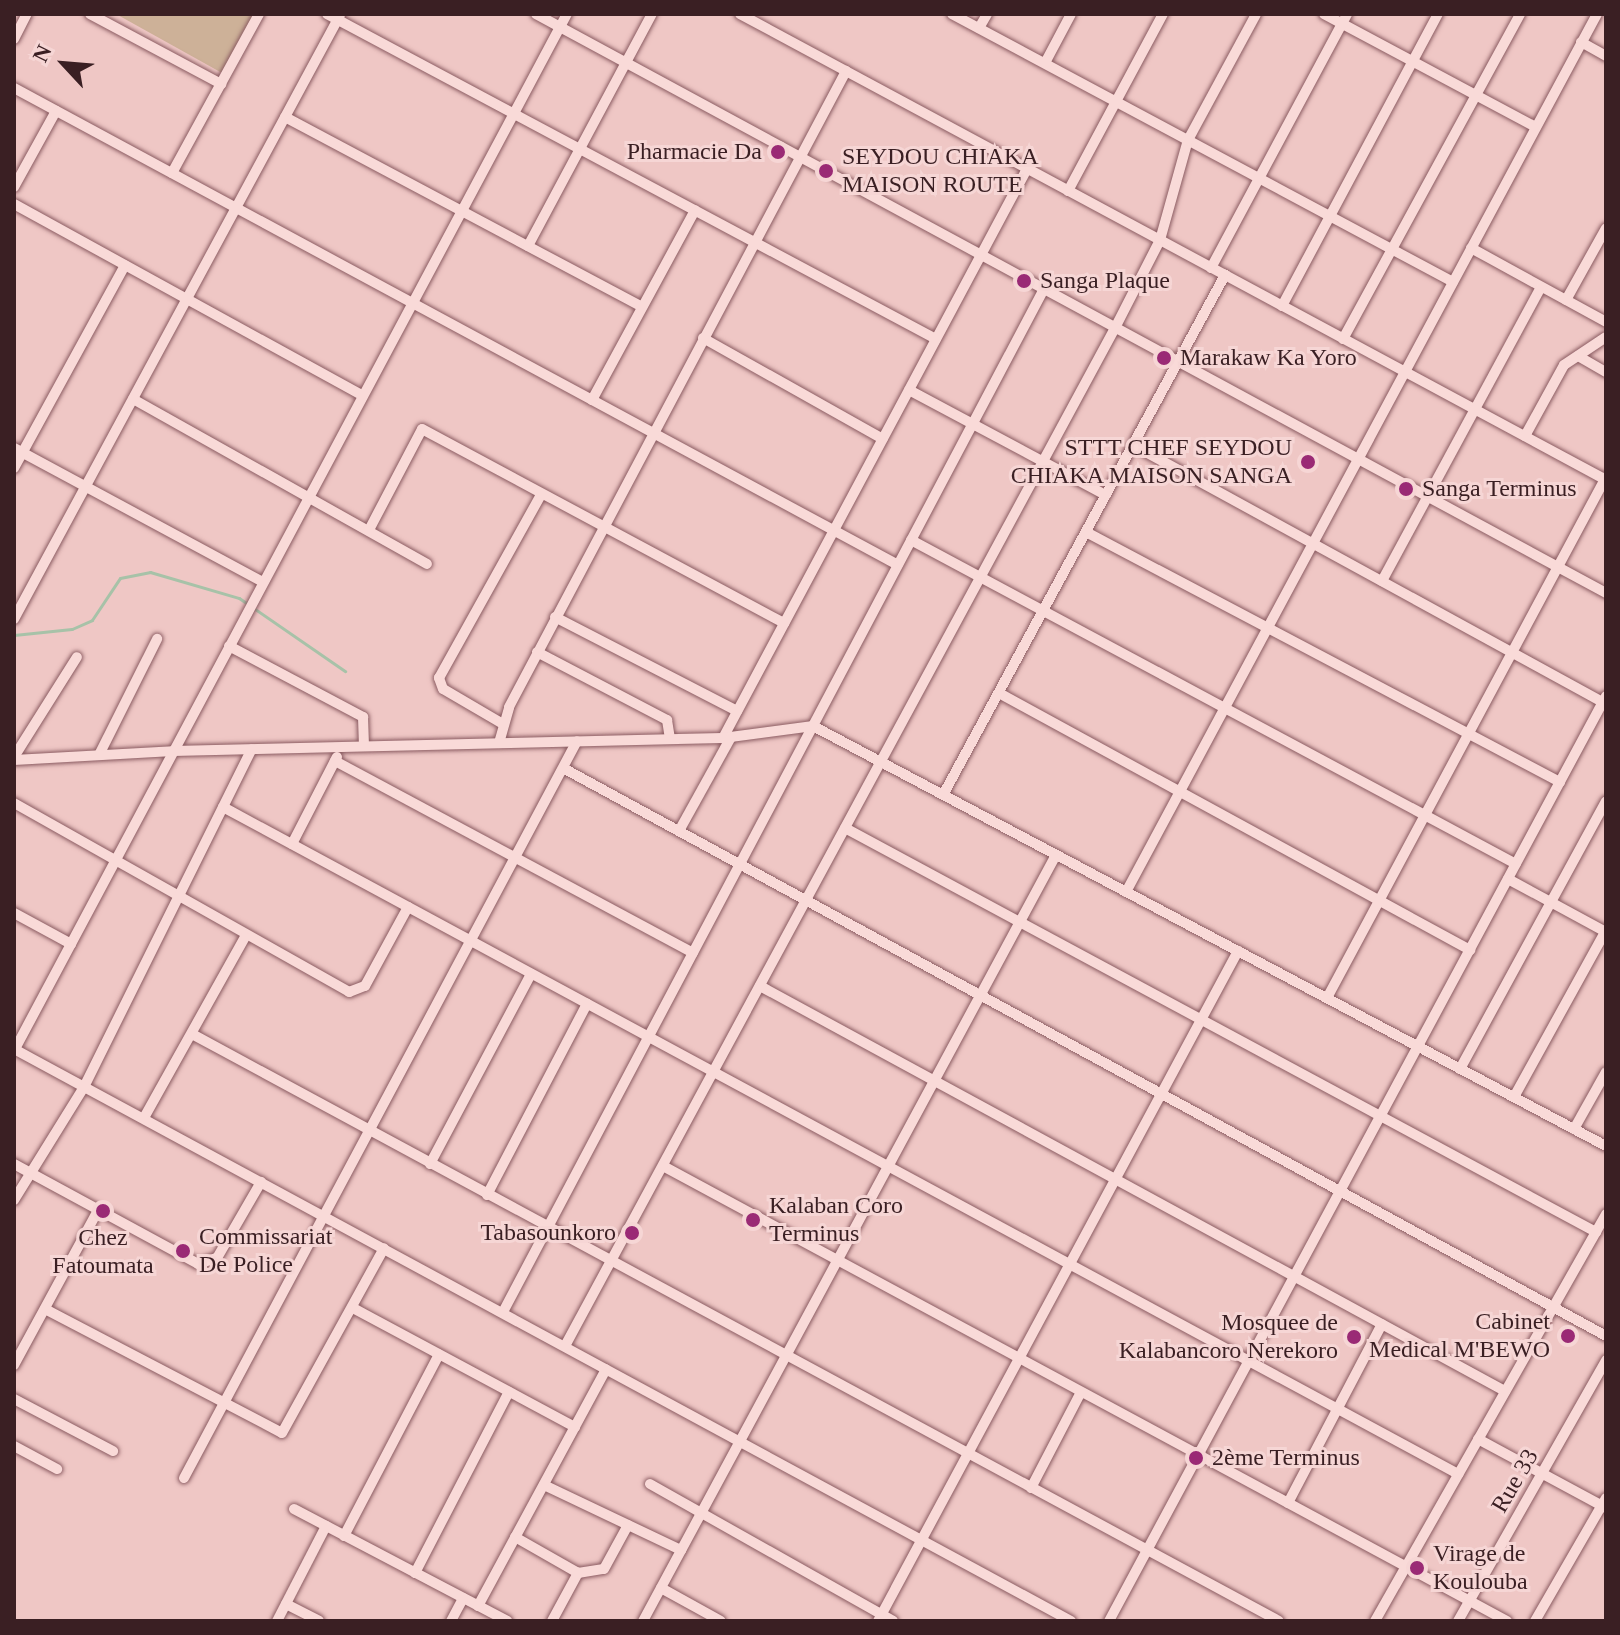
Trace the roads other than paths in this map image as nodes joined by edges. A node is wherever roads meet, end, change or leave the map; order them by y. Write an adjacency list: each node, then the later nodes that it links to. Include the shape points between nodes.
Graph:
1 (27, 14): 23 (street)
2 (90, 14): 19 (street)
3 (259, 14): 30 (street)
4 (327, 14): 18 (street)
5 (536, 14): 21 (street)
6 (567, 14): 21 (street)
7 (652, 14): 27 (street)
8 (740, 14): 29 (street)
9 (952, 14): 22 (street)
10 (987, 14): 22 (street)
11 (1071, 14): 28 (street)
12 (1163, 14): 33 (street)
13 (1256, 14): 38 (street)
14 (1324, 14): 20 (street)
15 (1438, 14): 26 (street)
16 (1520, 14): 32 (street)
17 (1597, 14): 24 (street)
18 (339, 17): 35 (street); 36 (street)
19 (107, 18): 30 (street)
20 (1345, 19): 26 (street); 43 (street)
21 (560, 27): 27 (street); 35 (street)
22 (979, 28): 28 (street)
23 (14, 39)
24 (1581, 42): 25 (street); 37 (street)
25 (1606, 56)
26 (1413, 61): 32 (street); 50 (street)
27 (626, 63): 39 (street); 40 (street)
28 (1045, 63): 33 (street)
29 (846, 71): 40 (street); 41 (street)
30 (221, 84): 42 (street)
31 (14, 88): 34 (street)
32 (1476, 95): 37 (street); 56 (street)
33 (1116, 102): 38 (street); 45 (street)
34 (56, 111): 42 (street); 44 (street)
35 (514, 114): 39 (street); 49 (street)
36 (285, 117): 47 (street); 49 (street)
37 (1536, 127): 55 (street)
38 (1188, 140): 43 (street); 52 (street)
39 (580, 149): 48 (street); 54 (street)
40 (803, 158): 53 (street); 57 (street)
41 (1027, 169): 45 (street); 57 (street)
42 (172, 173): 47 (street)
43 (1259, 178): 50 (street); 59 (street)
44 (14, 187)
45 (1068, 191): 52 (street)
46 (14, 204): 58 (street)
47 (236, 208): 64 (street); 66 (street)
48 (695, 210): 53 (street); 68 (street)
49 (462, 211): 54 (street); 66 (street)
50 (1330, 216): 56 (street); 67 (street)
51 (1606, 228): 65 (street)
52 (1160, 240): 59 (street); 70 (street)
53 (755, 242): 72 (street); 73 (street)
54 (528, 246): 68 (street)
55 (1471, 248): 61 (street); 62 (street)
56 (1392, 250): 61 (street); 74 (street)
57 (981, 255): 63 (street); 73 (street)
58 (125, 265): 64 (street); 89 (street)
59 (1211, 268): 60 (street)
60 (1225, 275): 67 (street); 76 (street)
61 (1453, 282): 77 (street)
62 (1541, 287): 65 (street); 83 (street)
63 (1044, 289): 70 (street); 84 (street)
64 (187, 299): 80 (street); 81 (street)
65 (1566, 300): 69 (street)
66 (413, 303): 80 (street); 82 (street)
67 (1282, 306): 74 (street)
68 (642, 307): 82 (street)
69 (1606, 322)
70 (1115, 328): 76 (street); 91 (street)
71 (1606, 337): 75 (street)
72 (703, 338): 85 (street); 87 (street)
73 (936, 339): 79 (street)
74 (1343, 339): 77 (street)
75 (1578, 356): 78 (street); 86 (street, via 1564,365)
76 (1179, 362): 88 (street); 90 (street)
77 (1405, 372): 83 (street); 90 (street)
78 (1606, 372)
79 (909, 390): 84 (street); 87 (street)
80 (363, 396): 95 (street)
81 (133, 399): 94 (street); 95 (street)
82 (592, 400): 85 (street)
83 (1474, 410): 86 (street); 98 (street)
84 (973, 424): 91 (street); 103 (street)
85 (653, 432): 99 (street); 101 (street)
86 (1525, 436): 93 (street)
87 (883, 439): 101 (street)
88 (1133, 445): 97 (street); 104 (street)
89 (18, 450): 92 (street); 94 (street)
90 (1358, 459): 98 (street); 104 (street)
91 (1043, 462): 97 (street); 108 (street)
92 (14, 468)
93 (1606, 479): 107 (street)
94 (86, 486): 110 (street); 114 (street)
95 (310, 495): 100 (street); 110 (street)
96 (541, 495): 99 (street); 100 (street, via 422,429); 126 (street, via 439,678 443,689)
97 (1106, 495): 102 (street)
98 (1428, 496): 107 (street); 109 (street)
99 (601, 528): 113 (street); 115 (street)
100 (369, 530): 105 (street)
101 (834, 530): 106 (street); 115 (street)
102 (1086, 532): 112 (street); 116 (street)
103 (911, 540): 106 (street); 108 (street)
104 (1312, 544): 109 (street); 116 (street)
105 (427, 564)
106 (898, 565): 127 (street)
107 (1558, 567): 111 (street); 120 (street)
108 (980, 577): 112 (street); 140 (street)
109 (1382, 581): 120 (street)
110 (263, 582): 118 (street)
111 (1606, 593)
112 (1043, 611): 122 (street); 124 (street)
113 (555, 617): 119 (street); 125 (street)
114 (14, 619)
115 (784, 623): 125 (street)
116 (1267, 627): 124 (street); 128 (street)
117 (157, 639): 137 (street)
118 (229, 646): 133 (street, via 363,717); 136 (street)
119 (537, 652): 126 (street); 130 (street, via 667,720)
120 (1512, 653): 123 (street); 128 (street)
121 (77, 657): 138 (street)
122 (999, 693): 143 (street); 144 (street)
123 (1605, 701): 142 (street)
124 (1224, 708): 143 (street); 148 (street)
125 (737, 711): 129 (street)
126 (503, 724): 132 (street)
127 (813, 726): 129 (street); 140 (street); 155 (street)
128 (1469, 734): 142 (street); 148 (street)
129 (727, 737): 130 (street); 150 (street)
130 (670, 739): 131 (street)
131 (577, 741): 132 (street); 141 (street)
132 (499, 743): 133 (street)
133 (364, 746): 134 (street)
134 (341, 747): 135 (street); 139 (street)
135 (252, 749): 136 (street); 147 (street)
136 (173, 751): 137 (street); 154 (street)
137 (99, 755): 138 (street)
138 (14, 759)
139 (335, 761): 151 (street); 153 (street)
140 (881, 762): 144 (street); 149 (street)
141 (563, 768): 150 (street); 153 (street)
142 (1560, 782): 156 (street)
143 (1180, 791): 158 (street); 161 (street)
144 (943, 795): 152 (street)
145 (1606, 801): 162 (street)
146 (14, 803): 154 (street)
147 (223, 807): 151 (street); 159 (street)
148 (1425, 816): 156 (street); 161 (street)
149 (845, 828): 160 (street); 165 (street)
150 (679, 831): 155 (street)
151 (292, 844): 163 (street)
152 (1056, 855): 158 (street); 165 (street)
153 (514, 858): 168 (street); 172 (street)
154 (116, 859): 159 (street); 169 (street)
155 (740, 864): 160 (street); 172 (street)
156 (1516, 864): 157 (street)
157 (1508, 879): 162 (street); 170 (street)
158 (1126, 892): 171 (street)
159 (180, 895): 167 (street); 187 (street)
160 (806, 900): 174 (street); 175 (street)
161 (1380, 900): 170 (street); 176 (street)
162 (1551, 902): 166 (street); 183 (street)
163 (408, 907): 167 (street, via 365,986 354,992); 168 (street)
164 (14, 913): 169 (street)
165 (1020, 923): 175 (street); 178 (street)
166 (1606, 931): 189 (street)
167 (245, 937): 179 (street)
168 (470, 941): 173 (street); 193 (street)
169 (71, 944): 182 (street)
170 (1470, 950): 181 (street)
171 (1238, 951): 176 (street); 178 (street)
172 (693, 953): 180 (street)
173 (531, 974): 177 (street); 196 (street)
174 (760, 986): 184 (street); 186 (street)
175 (982, 996): 186 (street); 188 (street)
176 (1327, 998): 181 (street)
177 (587, 1004): 180 (street); 203 (street)
178 (1200, 1020): 188 (street); 191 (street)
179 (192, 1034): 190 (street); 193 (street)
180 (649, 1037): 184 (street); 208 (street)
181 (1418, 1046): 183 (street); 191 (street)
182 (15, 1049): 187 (street)
183 (1460, 1069): 189 (street)
184 (714, 1072): 197 (street); 198 (street)
185 (1606, 1072): 192 (street)
186 (936, 1082): 198 (street); 200 (street)
187 (84, 1087): 190 (street); 199 (street)
188 (1161, 1093): 200 (street); 202 (street)
189 (1514, 1097): 192 (street)
190 (145, 1116): 201 (street)
191 (1380, 1117): 202 (street); 209 (street)
192 (1574, 1129): 194 (street)
193 (369, 1131): 196 (street); 207 (street)
194 (1606, 1146)
195 (14, 1164): 199 (street)
196 (430, 1164): 203 (street)
197 (663, 1166): 211 (street); 212 (street)
198 (890, 1167): 211 (street); 213 (street)
199 (29, 1173): 204 (street); 205 (street)
200 (1115, 1179): 213 (street); 214 (street)
201 (261, 1182): 205 (street, via 217,1258 209,1263 198,1264); 207 (street)
202 (1340, 1191): 214 (street); 215 (street)
203 (487, 1195): 208 (street)
204 (14, 1200)
205 (98, 1210): 217 (street)
206 (1606, 1214): 209 (street)
207 (324, 1215): 210 (street); 233 (street)
208 (548, 1228): 212 (street); 218 (street)
209 (1596, 1232): 215 (street)
210 (384, 1248): 216 (street); 218 (street)
211 (839, 1262): 223 (street); 224 (street)
212 (611, 1263): 221 (street); 223 (street)
213 (1069, 1264): 224 (street); 226 (street)
214 (1294, 1277): 219 (street); 226 (street)
215 (1553, 1307): 220 (street); 229 (street)
216 (353, 1308): 222 (street); 233 (street, via 287,1431 276,1432)
217 (45, 1309): 227 (street); 233 (street)
218 (503, 1312): 221 (street)
219 (1382, 1324): 229 (street); 234 (street)
220 (1606, 1336)
221 (565, 1346): 228 (street)
222 (439, 1354): 230 (street); 255 (street)
223 (786, 1358): 237 (street); 240 (street)
224 (1019, 1358): 231 (street); 240 (street)
225 (1606, 1360): 244 (street, Rue 33)
226 (1249, 1361): 234 (street); 241 (street)
227 (14, 1365)
228 (606, 1369): 235 (street); 237 (street)
229 (1505, 1391): 236 (street)
230 (509, 1392): 235 (street); 261 (street)
231 (1081, 1392): 241 (street); 248 (street)
232 (14, 1399): 239 (street)
233 (223, 1404): 245 (street)
234 (1338, 1409): 243 (street); 249 (street)
235 (575, 1427): 247 (street)
236 (1478, 1439): 243 (street); 244 (street)
237 (738, 1442): 252 (street); 257 (street)
238 (14, 1446): 242 (street)
239 (113, 1451)
240 (967, 1454): 248 (street); 257 (street)
241 (1198, 1455): 249 (street); 259 (street)
242 (57, 1469)
243 (1458, 1474): 260 (street)
244 (1542, 1474): 250 (street); 265 (street, Rue 33)
245 (184, 1478)
246 (650, 1484): 252 (street)
247 (544, 1485): 253 (street); 256 (street)
248 (1031, 1488): 259 (street)
249 (1288, 1503): 260 (street)
250 (1605, 1504): 283 (street)
251 (294, 1509): 254 (street)
252 (701, 1513): 258 (street); 268 (street)
253 (628, 1525): 258 (street); 262 (street, via 604,1569)
254 (326, 1526): 255 (street); 266 (street)
255 (344, 1536): 261 (street)
256 (515, 1537): 262 (street); 267 (street)
257 (922, 1540): 268 (street); 277 (street)
258 (681, 1550): 263 (street)
259 (1147, 1551): 278 (street); 279 (street)
260 (1406, 1567): 265 (street); 280 (street)
261 (415, 1573): 264 (street)
262 (578, 1573): 273 (street)
263 (661, 1588): 274 (street); 275 (street)
264 (463, 1598): 267 (street); 271 (street)
265 (1470, 1601): 281 (street, Rue 33); 282 (street)
266 (286, 1604): 269 (street); 270 (street)
267 (478, 1606): 272 (street)
268 (880, 1618): 276 (street)
269 (277, 1621)
270 (319, 1621)
271 (451, 1621)
272 (507, 1621)
273 (552, 1621)
274 (643, 1621)
275 (721, 1621)
276 (893, 1621)
277 (1071, 1621)
278 (1109, 1621)
279 (1279, 1621)
280 (1375, 1621)
281 (1458, 1621)
282 (1507, 1621)
283 (1535, 1621)

